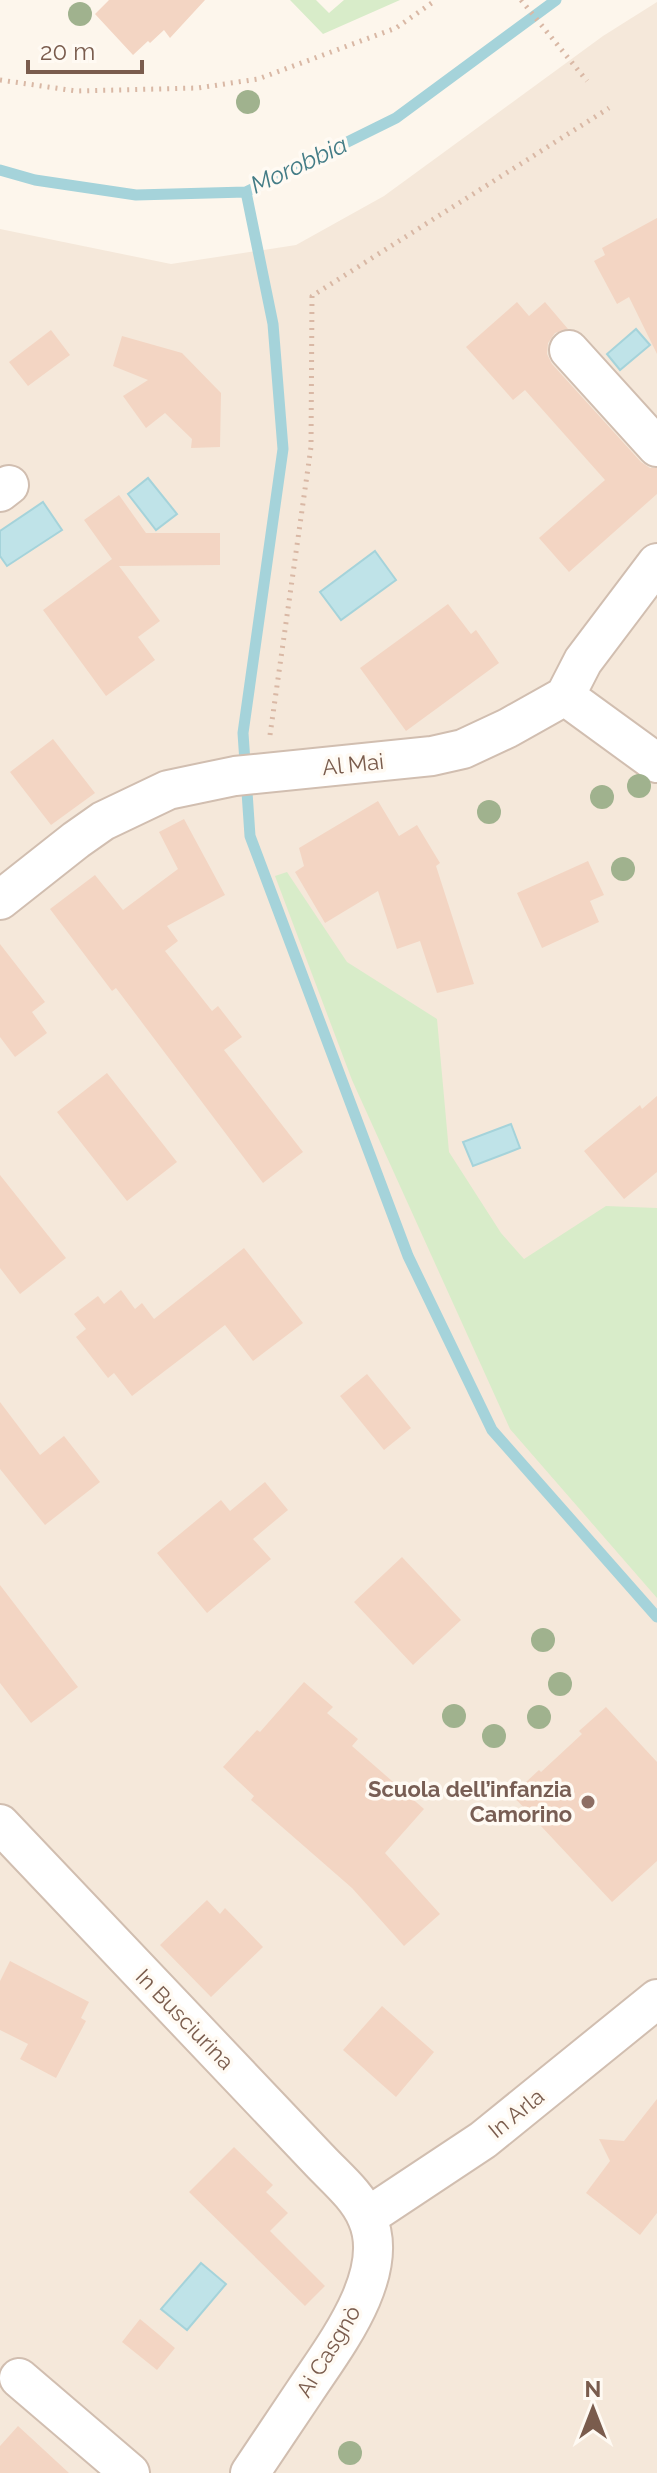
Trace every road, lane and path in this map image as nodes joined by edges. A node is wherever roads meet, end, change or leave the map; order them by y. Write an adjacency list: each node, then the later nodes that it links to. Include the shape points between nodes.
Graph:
1 (436, 0): 3 (path, via 396,28 258,79 198,88 76,91)
2 (521, 0): 4 (path)
3 (0, 80)
4 (587, 81)
5 (609, 108): 10 (path, via 312,296 311,447)
6 (569, 350): 7 (street)
7 (657, 447)
8 (657, 563): 9 (street, via 583,661)
9 (565, 696): 11 (street); 12 (street, Al Mai, via 463,749 268,772 168,790 103,821)
10 (271, 729)
11 (657, 763)
12 (0, 900)
13 (0, 1824): 15 (street, In Busciurina)
14 (657, 1999): 15 (street, In Arla, via 483,2140)
15 (367, 2217): 18 (street, Ai Casgnò, via 373,2258 347,2327)
16 (19, 2378): 17 (street)
17 (130, 2473)
18 (250, 2473)

